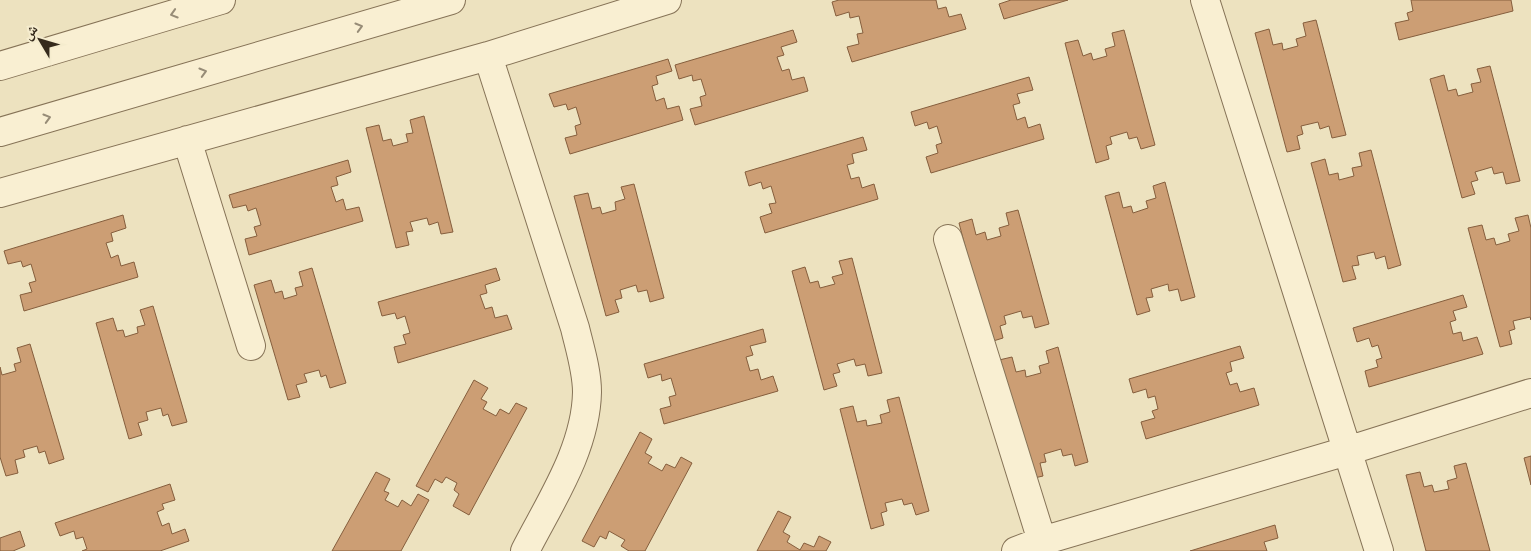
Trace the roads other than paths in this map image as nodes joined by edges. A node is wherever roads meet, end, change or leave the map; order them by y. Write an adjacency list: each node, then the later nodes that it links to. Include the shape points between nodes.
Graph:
1 (221, 0): 6 (street, one-way to 6)
2 (451, 0): 7 (street, one-way to 2)
3 (667, 0): 5 (street)
4 (1205, 0): 13 (street)
5 (488, 56): 8 (street); 15 (street, via 575,328 587,391 583,423 571,460)
6 (0, 66)
7 (0, 132)
8 (187, 140): 9 (street); 11 (street)
9 (0, 193)
10 (948, 239): 14 (street)
11 (251, 346)
12 (1531, 393): 13 (street)
13 (1347, 451): 14 (street); 17 (street)
14 (1042, 542): 16 (street)
15 (525, 551)
16 (1016, 551)
17 (1379, 551)

